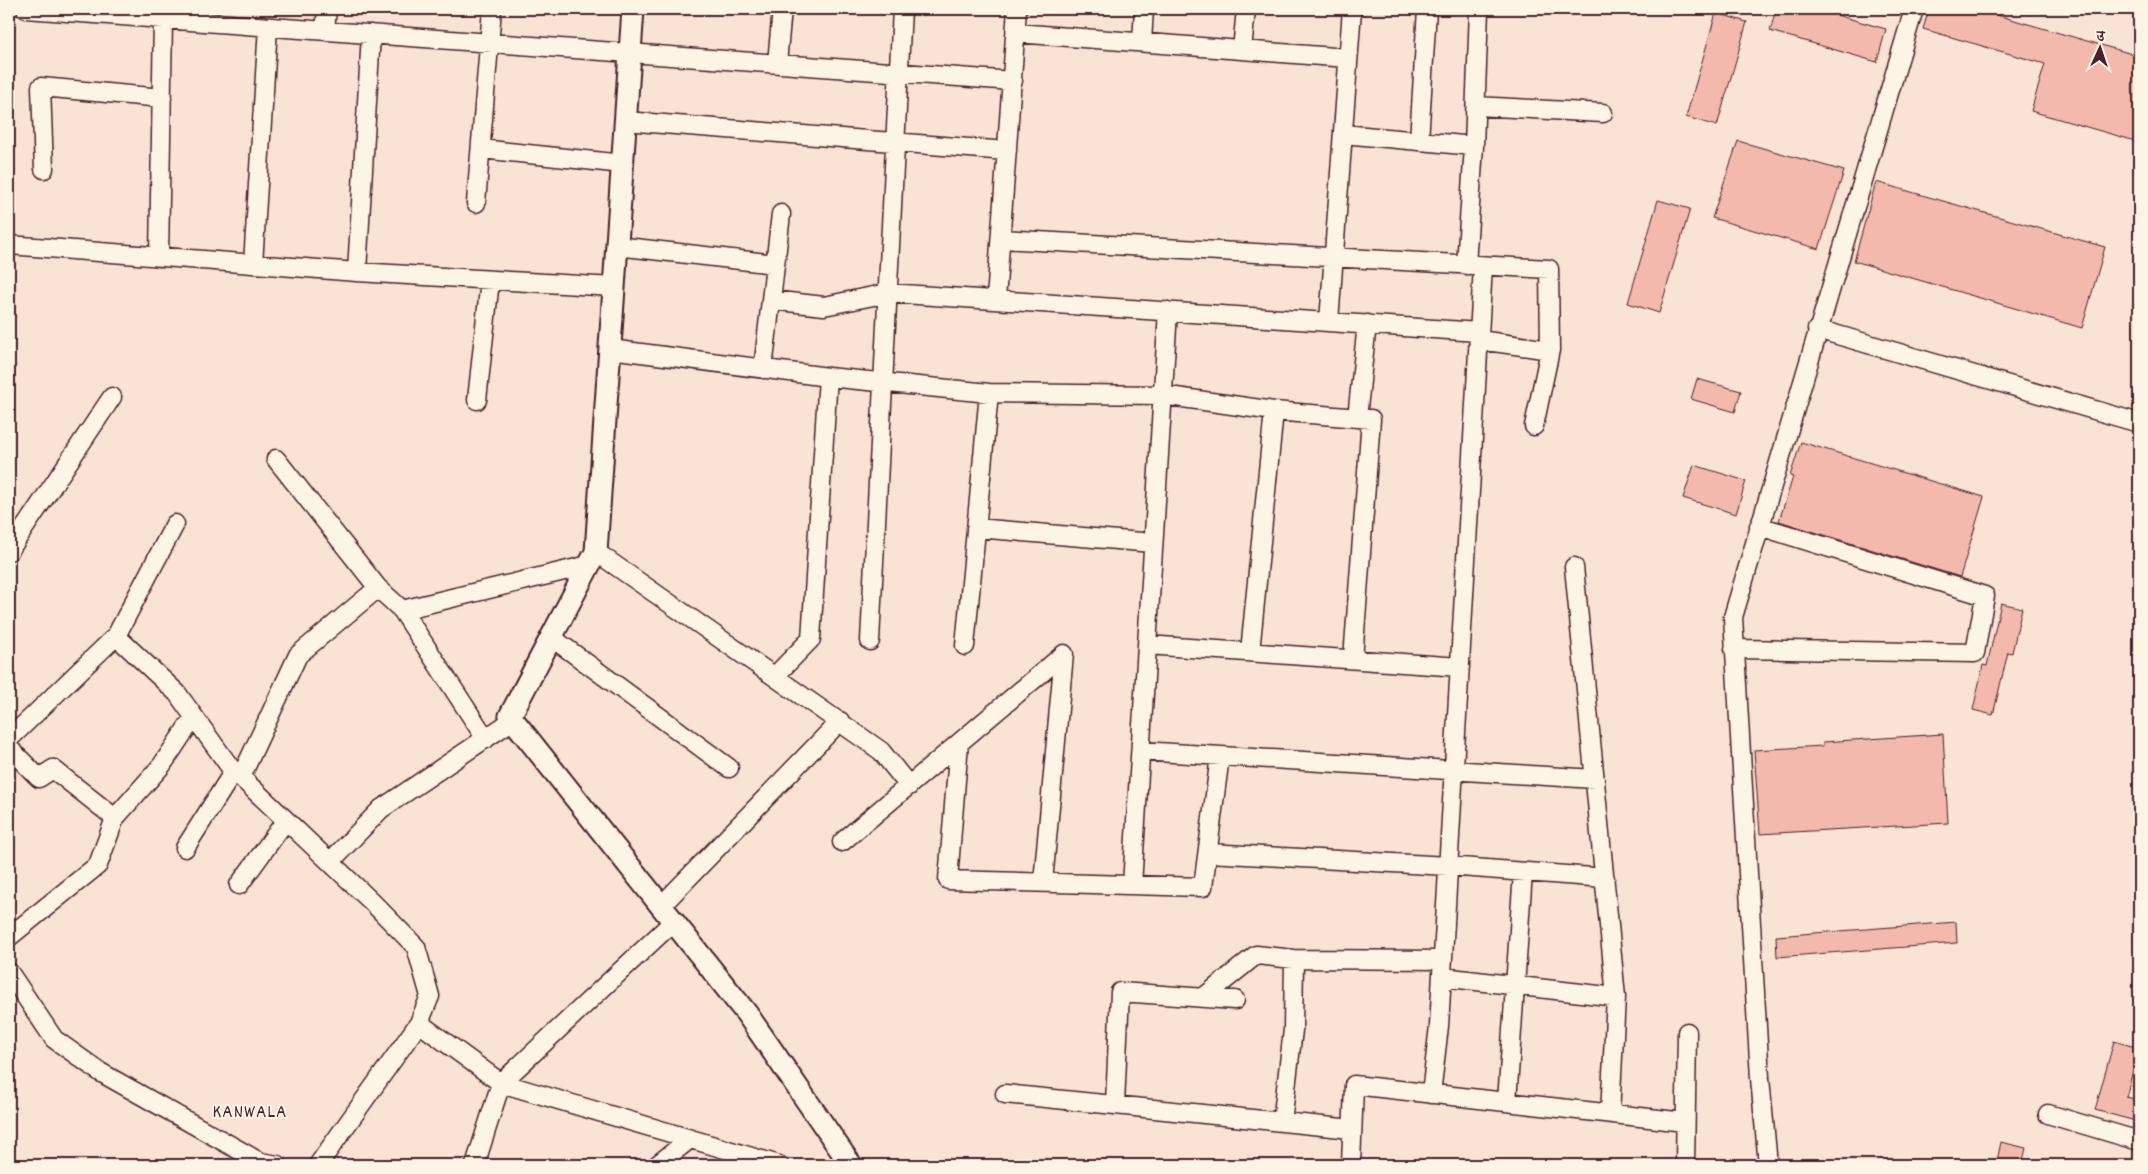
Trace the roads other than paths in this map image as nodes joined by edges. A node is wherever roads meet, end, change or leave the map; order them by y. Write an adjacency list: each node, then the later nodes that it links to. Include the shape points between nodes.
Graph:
1 (28, 9): 14 (street)
2 (328, 9): 18 (street)
3 (492, 9): 21 (street)
4 (633, 9): 24 (street)
5 (782, 9): 26 (street)
6 (902, 9): 27 (street)
7 (1017, 9): 19 (street)
8 (1144, 9): 22 (street)
9 (1246, 9): 23 (street)
10 (1352, 9): 25 (street)
11 (1427, 9): 34 (street)
12 (1479, 9): 30 (street)
13 (1914, 9): 61 (street)
14 (122, 12): 16 (street)
15 (229, 16): 16 (street); 17 (street)
16 (163, 19): 29 (street)
17 (268, 26): 18 (street); 48 (street)
18 (325, 30): 20 (street)
19 (1016, 33): 22 (street); 28 (street)
20 (371, 34): 21 (street); 52 (street)
21 (489, 42): 24 (street); 37 (street)
22 (1142, 42): 23 (street)
23 (1242, 50): 25 (street)
24 (630, 53): 26 (street); 32 (street)
25 (1348, 58): 33 (street)
26 (777, 63): 27 (street)
27 (899, 72): 28 (street); 35 (street)
28 (1013, 81): 38 (street)
29 (162, 98): 40 (street, via 41,87); 46 (street)
30 (1476, 106): 31 (street); 36 (street)
31 (1603, 113)
32 (626, 121): 35 (street); 39 (street)
33 (1343, 134): 34 (street); 47 (street)
34 (1419, 141): 36 (street)
35 (895, 142): 38 (street); 55 (street)
36 (1474, 146): 50 (street)
37 (481, 149): 39 (street); 41 (street)
38 (1007, 151): 43 (street)
39 (623, 164): 45 (street)
40 (44, 169)
41 (476, 203)
42 (781, 214): 49 (street)
43 (1001, 239): 47 (street); 57 (street)
44 (9, 245): 46 (street)
45 (617, 246): 49 (street); 54 (street)
46 (160, 256): 48 (street)
47 (1334, 258): 50 (street); 59 (street)
48 (253, 264): 52 (street)
49 (775, 264): 56 (street)
50 (1466, 265): 51 (street)
51 (1483, 266): 62 (street); 64 (street, via 1549,269)
52 (357, 272): 53 (street)
53 (490, 280): 54 (street); 71 (street)
54 (614, 287): 63 (street)
55 (888, 293): 56 (street, via 824,306); 57 (street); 67 (street)
56 (771, 300): 65 (street)
57 (996, 300): 58 (street)
58 (1168, 311): 59 (street); 69 (street)
59 (1329, 322): 60 (street)
60 (1367, 324): 62 (street); 73 (street)
61 (1818, 329): 74 (street); 78 (street)
62 (1479, 336): 64 (street); 94 (street)
63 (610, 349): 65 (street); 82 (street)
64 (1550, 350): 75 (street)
65 (763, 368): 66 (street)
66 (828, 377): 67 (street); 95 (street, via 811,639)
67 (883, 382): 68 (street); 88 (street)
68 (989, 392): 69 (street); 79 (street)
69 (1162, 395): 72 (street); 80 (street)
70 (112, 397): 81 (street)
71 (477, 400)
72 (1274, 411): 73 (street); 92 (street)
73 (1357, 418): 93 (street, via 1371,419)
74 (2139, 423)
75 (1534, 426)
76 (276, 459): 84 (street)
77 (175, 524): 86 (street)
78 (1759, 526): 91 (street, via 1733,617); 91 (street, via 1985,596 1976,653)
79 (976, 528): 80 (street); 90 (street)
80 (1154, 543): 89 (street)
81 (9, 551)
82 (592, 558): 85 (street); 87 (street); 95 (street)
83 (1574, 567): 108 (street)
84 (378, 588): 85 (street); 107 (street, via 298,655)
85 (402, 610): 100 (street)
86 (116, 636): 96 (street, via 177,693); 99 (street)
87 (551, 637): 97 (street, via 510,716); 105 (street)
88 (870, 641)
89 (1147, 645): 92 (street); 103 (street)
90 (965, 646)
91 (1734, 650): 153 (street)
92 (1250, 652): 93 (street)
93 (1353, 660): 94 (street)
94 (1460, 667): 106 (street)
95 (776, 676): 98 (street)
96 (194, 717): 107 (street); 110 (street, via 162,765)
97 (513, 720): 100 (street); 122 (street)
98 (840, 721): 109 (street, via 881,751); 122 (street)
99 (9, 739)
100 (486, 739): 115 (street, via 381,809)
101 (960, 743): 109 (street); 119 (street, via 948,880); 119 (street, via 1064,654)
102 (9, 748): 110 (street, via 39,778 53,769)
103 (1141, 751): 104 (street); 121 (street)
104 (1220, 756): 106 (street); 114 (street)
105 (729, 768)
106 (1454, 771): 108 (street); 116 (street)
107 (237, 774): 111 (street); 113 (street)
108 (1595, 779): 118 (street)
109 (909, 786): 112 (street)
110 (115, 818): 123 (street, via 98,865)
111 (286, 820): 115 (street); 120 (street)
112 (842, 842)
113 (185, 848)
114 (1208, 853): 116 (street); 121 (street, via 1203,887)
115 (330, 862): 131 (street, via 416,947 430,996)
116 (1448, 866): 117 (street); 125 (street)
117 (1523, 872): 118 (street); 127 (street)
118 (1605, 878): 129 (street)
119 (1043, 882): 121 (street)
120 (239, 885)
121 (1132, 885)
122 (667, 914): 133 (street); 150 (street, via 747,1014)
123 (9, 937)
124 (1294, 959): 125 (street); 128 (street, via 1256,955); 140 (street, via 1293,1030)
125 (1442, 969): 127 (street); 135 (street)
126 (9, 972): 145 (street, via 54,1039 100,1072 260,1162)
127 (1514, 985): 129 (street); 136 (street)
128 (1204, 997): 130 (street); 137 (street, via 1120,992)
129 (1616, 997): 138 (street)
130 (1235, 1000)
131 (419, 1023): 133 (street); 146 (street)
132 (1687, 1032): 141 (street)
133 (501, 1083): 143 (street); 147 (street)
134 (1005, 1094): 137 (street)
135 (1431, 1094): 136 (street); 142 (street, via 1354,1085)
136 (1507, 1102): 138 (street)
137 (1116, 1105): 140 (street)
138 (1610, 1114): 141 (street)
139 (2048, 1114): 144 (street)
140 (1282, 1122): 142 (street)
141 (1685, 1122): 152 (street)
142 (1352, 1129): 151 (street)
143 (690, 1139): 148 (street); 149 (street)
144 (2139, 1141)
145 (278, 1165)
146 (318, 1165)
147 (475, 1165)
148 (658, 1165)
149 (779, 1165)
150 (850, 1165)
151 (1351, 1165)
152 (1685, 1165)
153 (1768, 1165)

